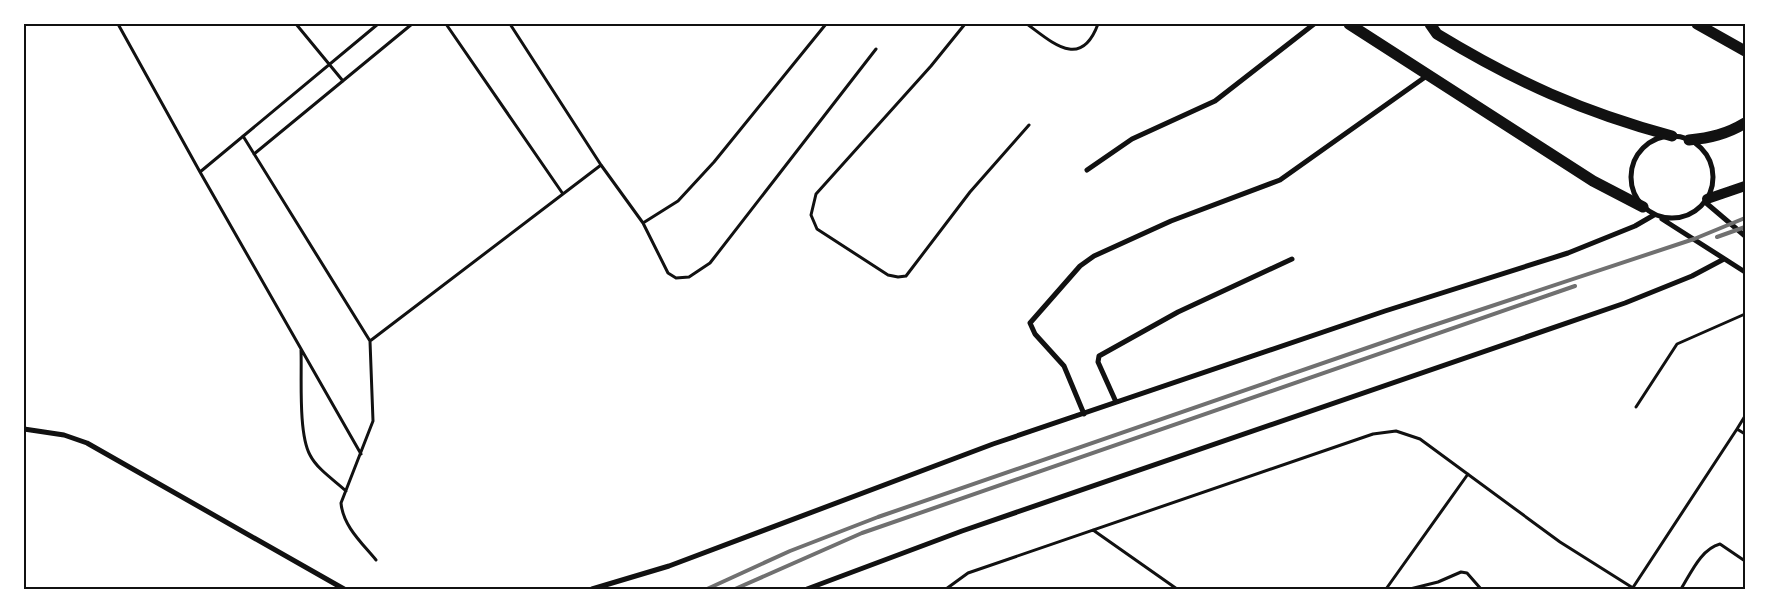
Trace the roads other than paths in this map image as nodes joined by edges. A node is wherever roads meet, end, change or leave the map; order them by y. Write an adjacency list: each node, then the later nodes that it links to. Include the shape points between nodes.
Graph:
1 (118, 24): 28 (lane)
2 (296, 24): 17 (lane)
3 (378, 24): 17 (lane)
4 (412, 24): 19 (lane)
5 (446, 24): 30 (lane)
6 (510, 24): 26 (lane)
7 (826, 24): 34 (lane, via 714,162 678,201)
8 (965, 24): 21 (lane, via 816,194 811,215 817,229 888,275 906,276 970,192)
9 (1027, 24): 10 (lane, via 1058,47 1072,51 1084,46)
10 (1098, 24)
11 (1314, 24): 27 (street, via 1215,101 1132,139)
12 (1349, 24): 18 (highway)
13 (1430, 24): 23 (highway, via 1437,34 1464,51 1544,92 1598,114)
14 (1697, 24): 16 (highway)
15 (876, 49): 34 (lane, via 710,263 688,277 676,278 668,273)
16 (1745, 52)
17 (330, 64): 19 (lane); 22 (lane)
18 (1429, 75): 32 (highway, via 1593,181); 44 (street, via 1280,180 1117,244 1080,266 1030,323 1035,334 1064,366)
19 (343, 81): 25 (lane)
20 (1745, 123): 24 (highway, via 1711,138)
21 (1029, 125)
22 (243, 136): 25 (lane); 28 (lane)
23 (1672, 136): 24 (street); 32 (street, via 1652,141 1636,155 1630,182)
24 (1689, 140): 31 (street, via 1701,148 1713,172)
25 (254, 154): 40 (lane)
26 (601, 165): 30 (lane); 34 (lane)
27 (1087, 170)
28 (200, 172): 41 (lane)
29 (1745, 186): 31 (main road)
30 (564, 194): 40 (lane)
31 (1706, 200): 33 (street, via 1689,215 1679,218); 35 (street)
32 (1643, 207): 33 (street)
33 (1656, 215): 36 (street); 42 (street, via 1568,253)
34 (643, 223)
35 (1745, 236)
36 (1724, 259): 38 (street); 57 (street, via 1684,280 1625,303 962,531)
37 (1292, 260): 42 (street, via 1178,312 1099,356 1098,362)
38 (1745, 272)
39 (1745, 314): 43 (lane, via 1677,344)
40 (370, 341): 49 (lane, via 373,421)
41 (301, 349): 49 (lane); 51 (lane, via 304,438 309,454)
42 (1116, 402): 44 (street)
43 (1636, 407)
44 (1084, 414): 56 (street, via 994,444 669,566)
45 (1745, 416): 47 (lane)
46 (24, 429): 55 (street, via 64,435 87,443)
47 (1737, 429): 48 (lane); 63 (lane)
48 (1745, 434)
49 (361, 454): 51 (lane)
50 (1468, 474): 52 (lane, via 1420,438 1396,431 1373,434); 60 (lane); 63 (lane, via 1560,542)
51 (346, 491): 53 (lane, via 341,503 342,514)
52 (1093, 530): 58 (lane, via 968,573); 59 (lane)
53 (376, 560)
54 (1745, 561): 64 (lane, via 1720,544 1713,546 1704,553)
55 (344, 589)
56 (592, 589)
57 (807, 589)
58 (946, 589)
59 (1177, 589)
60 (1386, 589)
61 (1410, 589): 62 (lane, via 1461,572)
62 (1481, 589)
63 (1633, 589)
64 (1681, 589)

